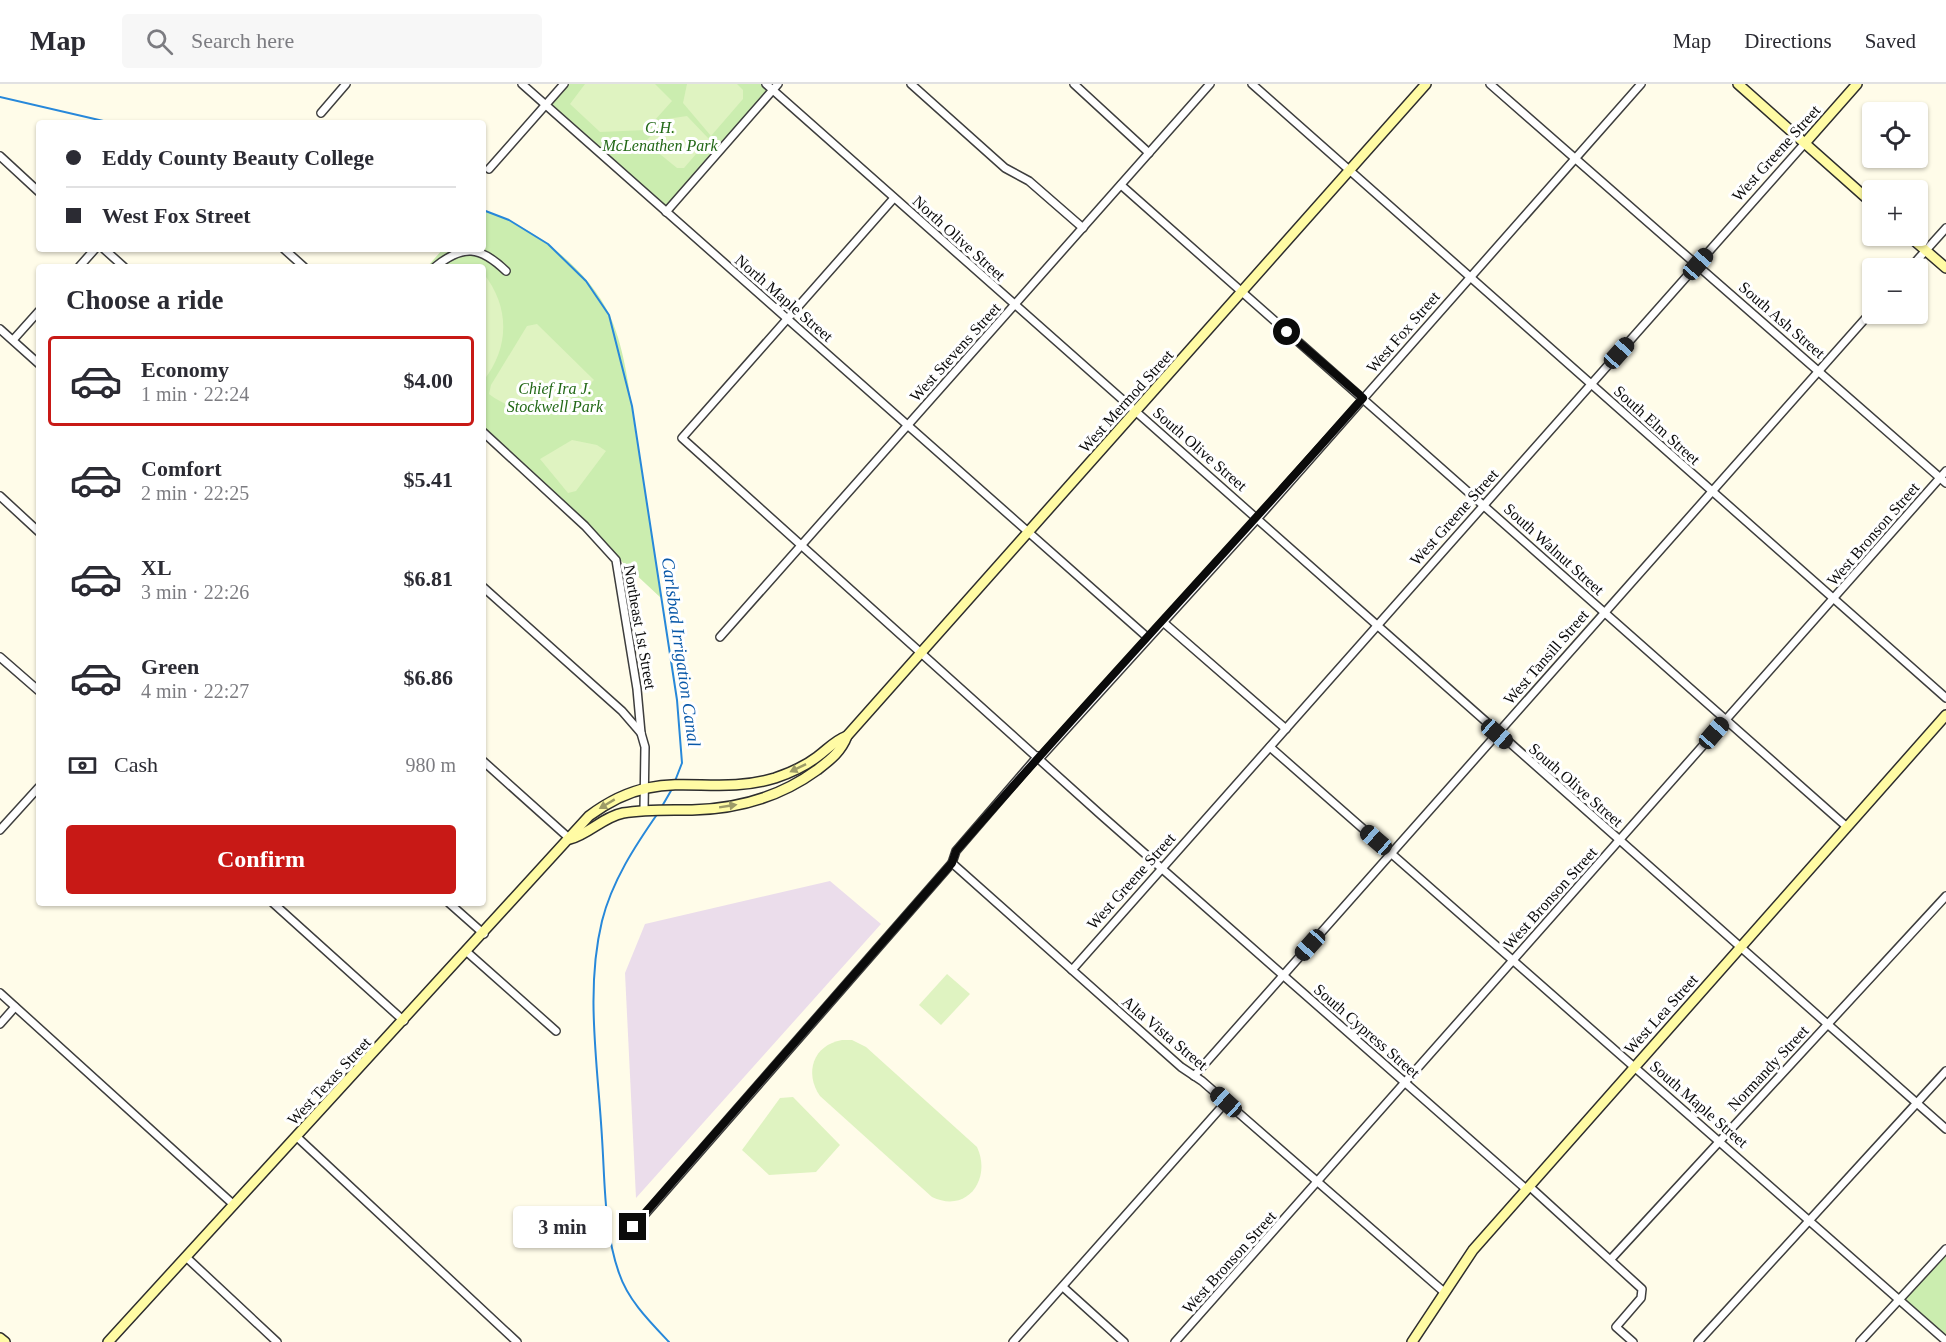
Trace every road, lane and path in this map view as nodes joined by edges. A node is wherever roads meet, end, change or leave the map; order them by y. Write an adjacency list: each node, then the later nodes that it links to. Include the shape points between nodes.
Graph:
1 (346, 84): 16 (street)
2 (522, 84): 15 (street, North Maple Street)
3 (564, 84): 15 (street)
4 (766, 84): 14 (street, North Olive Street)
5 (910, 84): 28 (street, via 1005,168 1029,181)
6 (1074, 84): 18 (street)
7 (1210, 84): 18 (street, West Stevens Street)
8 (1252, 84): 22 (street, South Elm Street)
9 (1426, 84): 22 (street, West Mermod Street)
10 (1490, 84): 20 (street, South Ash Street)
11 (1641, 84): 20 (street, West Fox Street)
12 (1738, 84): 17 (street)
13 (1857, 84): 17 (street, West Greene Street)
14 (776, 87): 26 (street, North Olive Street); 27 (street)
15 (546, 105): 21 (street); 27 (street, North Maple Street)
16 (321, 113)
17 (1805, 143): 25 (street); 42 (street, West Greene Street)
18 (1149, 153): 23 (street, West Stevens Street)
19 (0, 156): 24 (street)
20 (1575, 158): 42 (street, South Ash Street); 45 (street, West Fox Street)
21 (489, 169)
22 (1349, 171): 45 (street, South Elm Street); 46 (street, West Mermod Street)
23 (1121, 185): 28 (street, West Stevens Street); 46 (street, South Walnut Street)
24 (36, 189)
25 (1862, 194)
26 (894, 198): 47 (street, North Olive Street); 49 (street)
27 (666, 212): 49 (street, North Maple Street)
28 (1083, 228): 47 (street, West Stevens Street)
29 (1946, 228): 31 (street)
30 (1921, 246): 31 (street)
31 (1926, 250): 37 (street); 43 (street)
32 (92, 252): 38 (street)
33 (107, 252): 39 (street)
34 (287, 252): 40 (street)
35 (465, 252): 41 (street, via 452,254)
36 (477, 252): 44 (street, via 487,254)
37 (1919, 258)
38 (82, 264)
39 (121, 264)
40 (301, 264)
41 (439, 264)
42 (1698, 264): 54 (street, South Ash Street); 55 (street, West Greene Street)
43 (1946, 268)
44 (506, 271)
45 (1470, 276): 55 (street, South Elm Street); 56 (street, West Fox Street)
46 (1242, 292): 56 (street, South Walnut Street); 57 (street, West Mermod Street)
47 (1015, 306): 57 (street, North Olive Street); 58 (street, West Stevens Street)
48 (36, 314): 52 (street)
49 (787, 318): 58 (street, North Maple Street); 68 (street, South Cypress Street, via 682,438)
50 (1862, 322): 54 (street, West Tansill Street)
51 (0, 329): 52 (street)
52 (13, 340): 53 (street)
53 (36, 361)
54 (1819, 371): 61 (street, South Ash Street); 62 (street, West Tansill Street)
55 (1591, 384): 62 (street, South Elm Street); 64 (street, West Greene Street)
56 (1363, 398): 64 (street, South Walnut Street); 65 (street, West Fox Street)
57 (1136, 411): 65 (street, South Olive Street); 67 (street, West Mermod Street)
58 (907, 425): 67 (street, North Maple Street); 68 (street, West Stevens Street)
59 (486, 435): 83 (street, Northeast 1st Street, via 616,560)
60 (1946, 471): 61 (street, West Bronson Street)
61 (1943, 481): 70 (street, West Bronson Street)
62 (1712, 491): 70 (street, South Elm Street); 71 (street, West Tansill Street)
63 (0, 496): 66 (street)
64 (1484, 506): 71 (street, South Walnut Street); 73 (street, West Greene Street)
65 (1258, 518): 72 (street, West Fox Street); 73 (street, South Olive Street)
66 (36, 529)
67 (1028, 533): 75 (street); 76 (street, West Mermod Street)
68 (802, 544): 74 (street, West Stevens Street); 76 (street, South Cypress Street)
69 (486, 590): 83 (street, via 622,711)
70 (1833, 599): 79 (street, South Elm Street); 81 (street, West Bronson Street)
71 (1605, 612): 81 (street, South Walnut Street); 84 (street, West Tansill Street)
72 (1163, 622): 75 (street, West Fox Street); 82 (street)
73 (1377, 626): 82 (street, West Greene Street); 84 (street, South Olive Street)
74 (720, 637)
75 (1147, 637): 87 (street, West Fox Street)
76 (921, 654): 85 (street, West Mermod Street); 87 (street, South Cypress Street)
77 (0, 657): 78 (street)
78 (36, 689)
79 (1946, 698)
80 (1946, 715): 92 (street, West Lea Street)
81 (1727, 718): 92 (street, South Walnut Street); 95 (street, West Bronson Street)
82 (1286, 729): 86 (street, West Greene Street)
83 (641, 733): 89 (street, Northeast 1st Street)
84 (1497, 734): 95 (street, South Olive Street); 96 (street, West Tansill Street)
85 (847, 736): 89 (street, West Texas Street, one-way to 89, via 805,765 776,777 745,783); 91 (street, West Texas Street, one-way to 85, via 720,808 771,796 822,766 842,748)
86 (1270, 747): 96 (street, South Maple Street); 98 (street, West Greene Street)
87 (1039, 757): 97 (street, West Fox Street, via 956,851); 98 (street, South Cypress Street)
88 (486, 764): 94 (street)
89 (649, 786): 91 (street, Northeast 1st Street); 94 (street, West Texas Street, one-way to 94, via 597,811)
90 (36, 790): 93 (street)
91 (644, 810): 94 (street, West Texas Street, via 615,815)
92 (1847, 827): 103 (street, West Lea Street)
93 (0, 830)
94 (570, 839): 102 (street, West Texas Street)
95 (1620, 841): 103 (street, South Olive Street); 105 (street, West Bronson Street)
96 (1390, 854): 105 (street, South Maple Street); 107 (street, West Tansill Street)
97 (952, 863): 106 (street, Alta Vista Street); 127 (street, West Fox Street)
98 (1162, 868): 106 (street, West Greene Street); 107 (street, South Cypress Street)
99 (1946, 896): 111 (street, Normandy Street)
100 (276, 906): 110 (street)
101 (452, 906): 102 (street)
102 (484, 934): 104 (street, West Texas Street)
103 (1741, 947): 111 (street, South Olive Street); 114 (street, West Lea Street)
104 (467, 952): 110 (street, West Texas Street); 113 (street)
105 (1512, 961): 114 (street, South Maple Street); 117 (street, West Bronson Street)
106 (1072, 970): 116 (street, Alta Vista Street)
107 (1283, 974): 116 (street, West Tansill Street); 117 (street, South Cypress Street)
108 (0, 993): 109 (street)
109 (15, 1007): 112 (street); 125 (street)
110 (404, 1021): 121 (street, West Texas Street)
111 (1828, 1023): 119 (street, South Olive Street); 122 (street, Normandy Street)
112 (0, 1024)
113 (556, 1031)
114 (1634, 1066): 122 (street, South Maple Street); 124 (street, West Lea Street)
115 (1946, 1071): 119 (street)
116 (1194, 1076): 118 (street, Alta Vista Street)
117 (1405, 1082): 123 (street, West Bronson Street); 124 (street, South Cypress Street)
118 (1226, 1102): 123 (street, Alta Vista Street); 131 (street)
119 (1917, 1103): 120 (street, South Olive Street); 126 (street)
120 (1946, 1129)
121 (297, 1137): 125 (street, West Texas Street); 139 (street)
122 (1719, 1140): 126 (street, South Maple Street); 130 (street, Normandy Street)
123 (1317, 1183): 132 (street, Alta Vista Street); 142 (street, West Bronson Street)
124 (1528, 1188): 130 (street, South Cypress Street); 132 (street, West Lea Street, via 1473,1250)
125 (234, 1205): 129 (street, West Texas Street)
126 (1810, 1220): 133 (street, South Maple Street); 145 (street)
127 (633, 1227)
128 (1946, 1249): 133 (street)
129 (186, 1257): 137 (street, West Texas Street); 138 (street)
130 (1611, 1259): 144 (street, South Cypress Street, via 1642,1288 1641,1298 1616,1327)
131 (1063, 1287): 140 (street); 141 (street)
132 (1444, 1292): 143 (street, West Lea Street)
133 (1900, 1299): 135 (street, South Maple Street); 146 (street)
134 (0, 1338): 136 (street)
135 (1946, 1341)
136 (5, 1342)
137 (108, 1342)
138 (277, 1342)
139 (517, 1342)
140 (1013, 1342)
141 (1124, 1342)
142 (1175, 1342)
143 (1412, 1342)
144 (1633, 1342)
145 (1698, 1342)
146 (1860, 1342)

